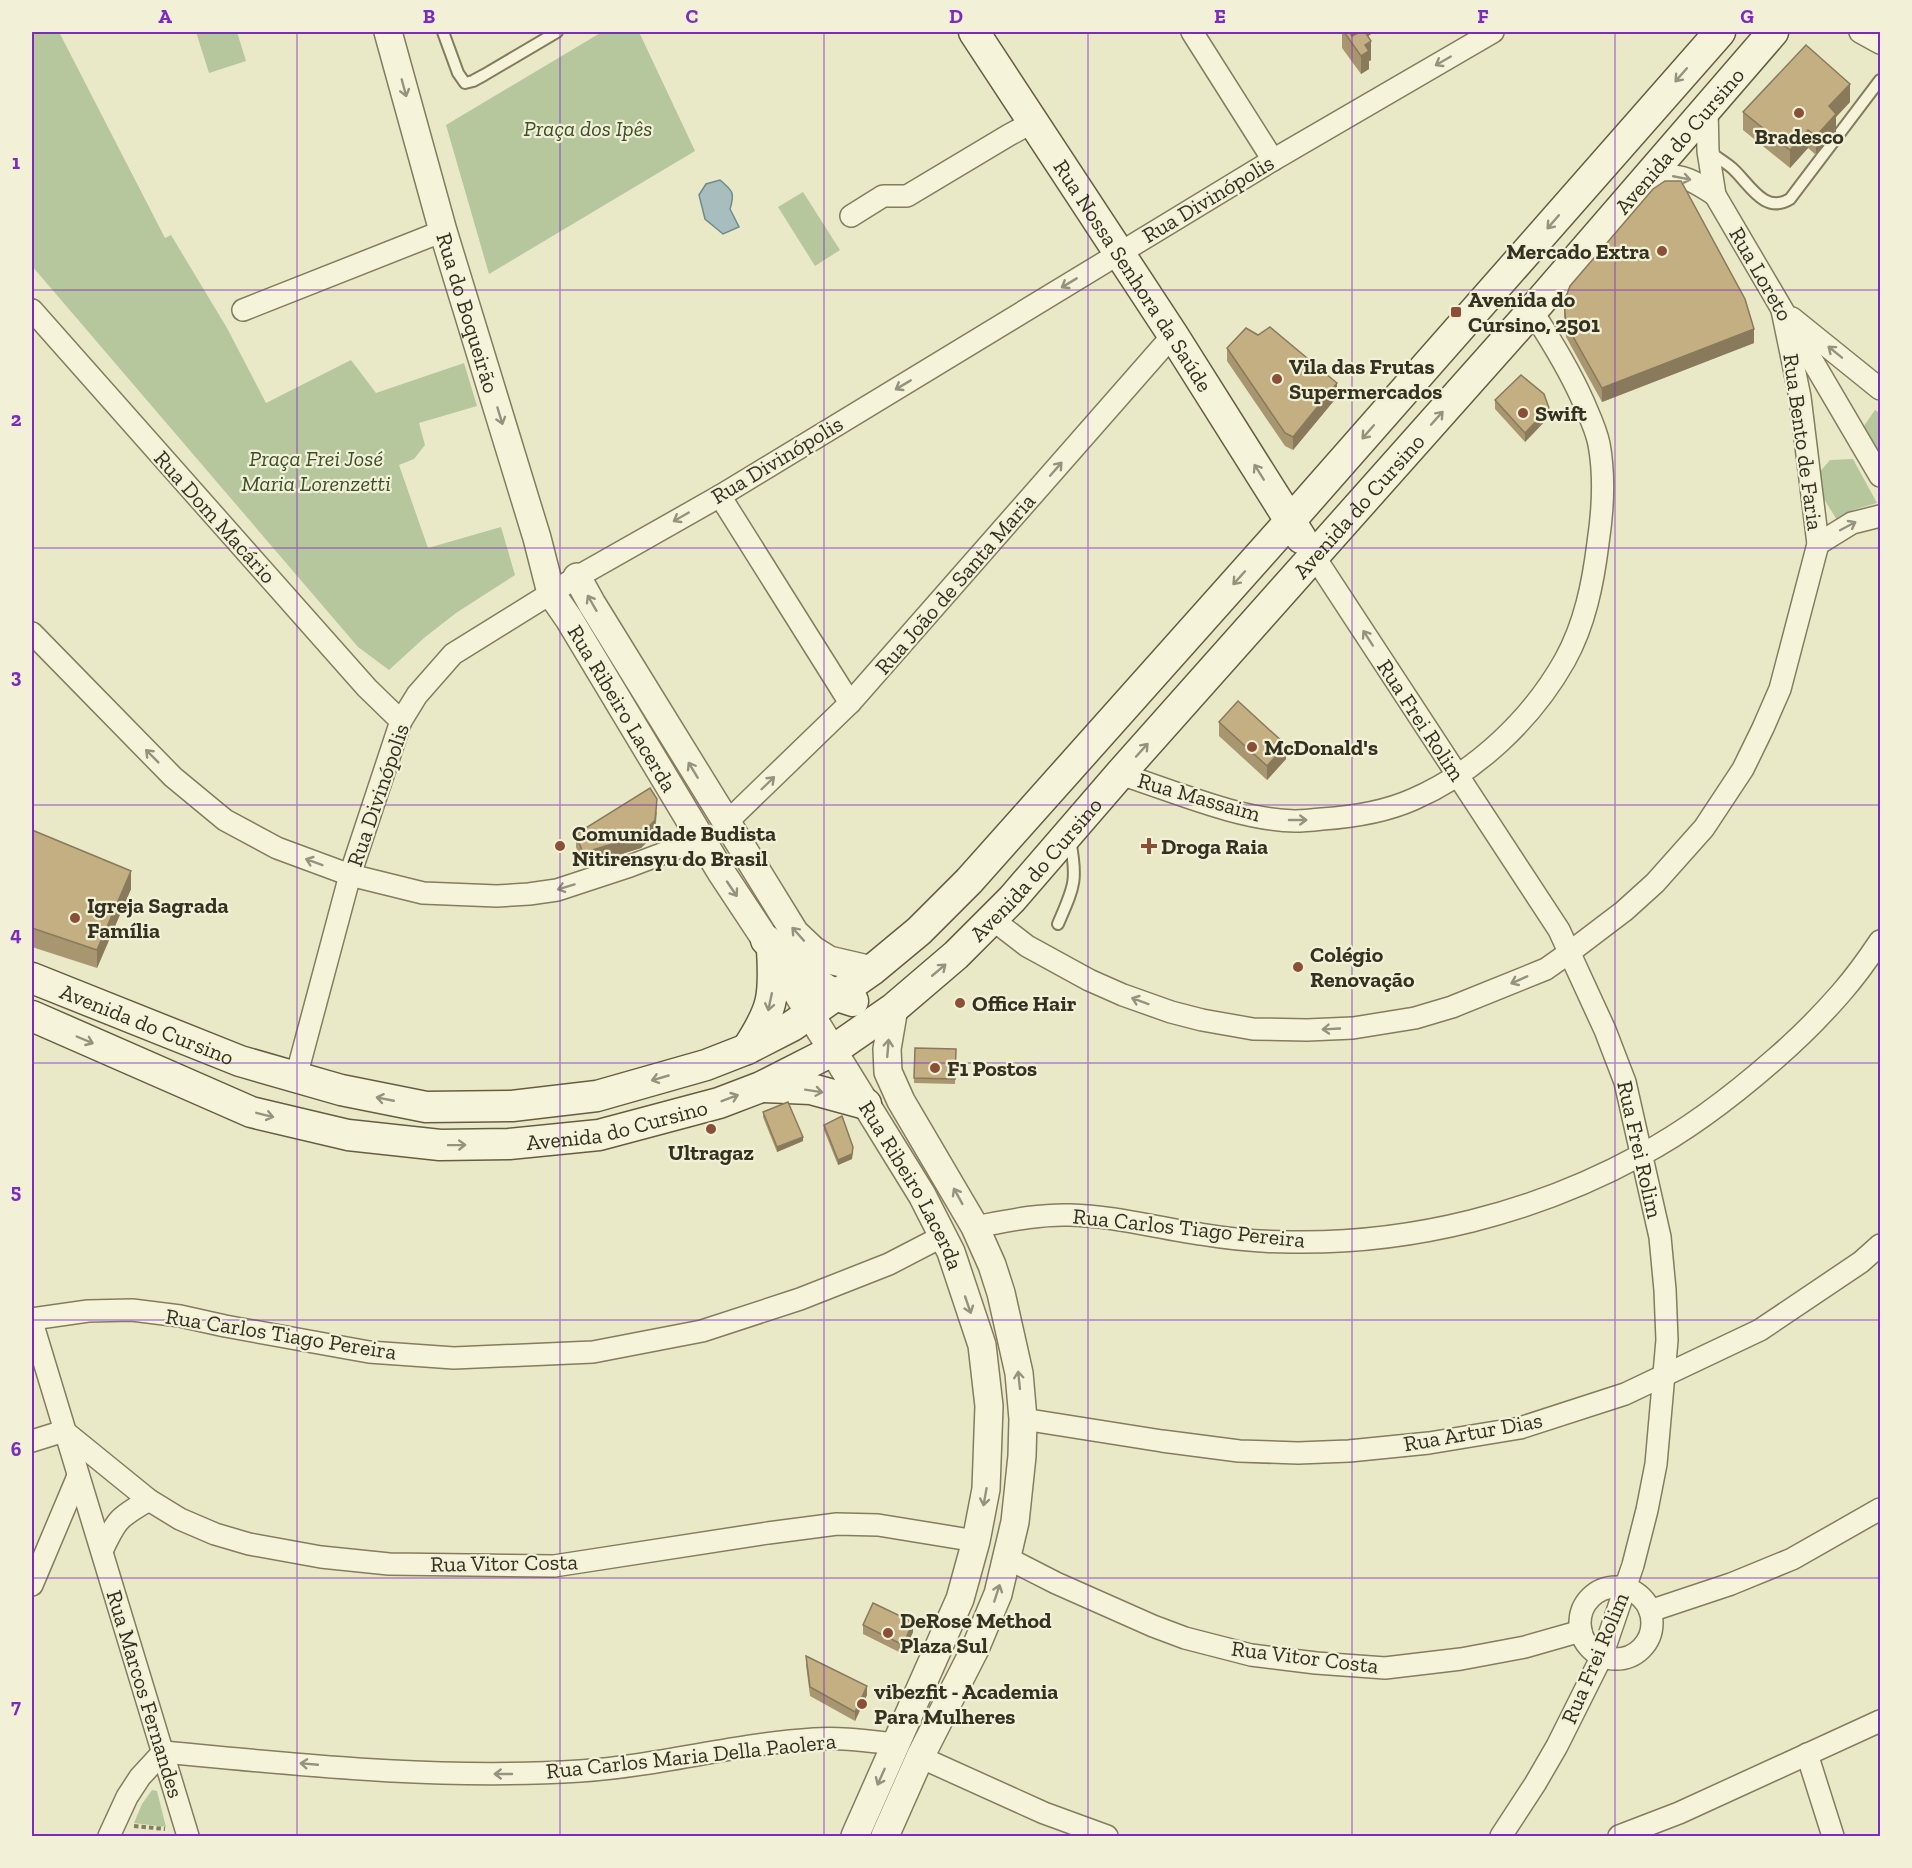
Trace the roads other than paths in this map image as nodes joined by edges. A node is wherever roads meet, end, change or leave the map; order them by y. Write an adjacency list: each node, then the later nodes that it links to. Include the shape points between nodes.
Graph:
1 (388, 32): 19 (street, Rua do Boqueirão, one-way to 19)
2 (443, 32): 3 (lane, via 465,83)
3 (556, 32)
4 (974, 32): 13 (main road, Rua Nossa Senhora da Saúde)
5 (1192, 32): 15 (street)
6 (1493, 32): 15 (street, Rua Divinópolis, one-way to 15)
7 (1720, 32): 30 (main road, Avenida do Cursino, one-way to 30)
8 (1773, 32): 12 (main road, Avenida do Cursino)
9 (1860, 32): 10 (street)
10 (1881, 43)
11 (1881, 80): 14 (lane, via 1783,203 1762,200 1732,167)
12 (1707, 108): 14 (street, Rua Loreto); 16 (main road, Avenida do Cursino)
13 (1033, 123): 18 (street, via 907,196 883,196); 20 (main road, Rua Nossa Senhora da Saúde)
14 (1708, 151): 17 (street, Rua Loreto)
15 (1273, 160): 20 (street, Rua Divinópolis)
16 (1645, 180): 17 (street, Rua Loreto, one-way to 17, via 1666,175 1690,179); 24 (main road, Avenida do Cursino)
17 (1715, 195): 23 (street, Rua Loreto)
18 (851, 216)
19 (442, 231): 22 (street); 34 (street, Rua do Boqueirão, one-way to 34)
20 (1119, 253): 25 (main road, Rua Nossa Senhora da Saúde); 28 (street, Rua Divinópolis, one-way to 28)
21 (32, 310): 37 (street, Rua Dom Macário)
22 (243, 310)
23 (1782, 310): 26 (street, one-way to 23); 27 (street, Rua Loreto); 31 (street, Rua Bento de Faria, via 1800,397)
24 (1532, 311): 32 (main road, Avenida do Cursino, one-way to 24); 39 (street, Rua Massaim, via 1572,376 1598,441 1604,487 1593,578 1566,659 1542,695 1490,750)
25 (1173, 335): 30 (main road, Rua Nossa Senhora da Saúde, one-way to 25); 36 (street, Rua João de Santa Maria, one-way to 25)
26 (1881, 389)
27 (1881, 476)
28 (720, 496): 33 (street, Rua Divinópolis, one-way to 33); 36 (street)
29 (1881, 516): 31 (street, one-way to 29, via 1852,523)
30 (1290, 521): 32 (main road, Rua Frei Rolim); 49 (main road, Avenida do Cursino, one-way to 49, via 969,881)
31 (1818, 544): 48 (street, Rua Bento de Faria, via 1780,689 1743,769 1704,828 1655,883)
32 (1314, 556): 38 (main road, Avenida do Cursino, one-way to 32); 39 (street, Rua Frei Rolim, one-way to 32)
33 (577, 577): 34 (street, Rua Divinópolis); 40 (street, Rua Ribeiro Lacerda, one-way to 33)
34 (551, 593): 37 (street, Rua Divinópolis, via 453,654); 42 (street, Rua Ribeiro Lacerda)
35 (32, 633): 43 (street, one-way to 35, via 277,848 225,819 173,777)
36 (850, 703): 40 (street, Rua João de Santa Maria, one-way to 36)
37 (400, 721): 43 (street, Rua Divinópolis)
38 (1120, 774): 39 (street, Rua Massaim, one-way to 39, via 1250,816 1294,821 1346,817 1395,806 1431,791); 41 (main road, Avenida do Cursino)
39 (1457, 774): 48 (street, Rua Frei Rolim)
40 (726, 823): 49 (street, Rua Ribeiro Lacerda, one-way to 40, via 829,960 795,933)
41 (1068, 834): 44 (main road, Avenida do Cursino); 45 (lane, via 1074,886)
42 (700, 839): 43 (street, one-way to 43, via 558,890 529,894 423,893); 47 (street, Rua Ribeiro Lacerda, one-way to 47)
43 (350, 875): 57 (street, Rua Divinópolis)
44 (992, 919): 48 (street, Rua Bento de Faria, one-way to 44, via 1546,969 1500,989 1415,1018 1353,1028 1253,1029 1171,1012 1123,995 1027,946); 52 (main road, Avenida do Cursino, one-way to 44, via 956,956)
45 (1058, 924)
46 (1881, 941): 60 (street, Rua Carlos Tiago Pereira, via 1840,994 1789,1047 1713,1109)
47 (769, 944): 51 (main road); 53 (street, Rua Ribeiro Lacerda); 55 (main road, one-way to 55, via 774,982 770,1006)
48 (1570, 952): 60 (street, Rua Frei Rolim, via 1625,1082)
49 (872, 970): 51 (main road, Avenida do Cursino)
50 (32, 978): 57 (main road, Avenida do Cursino, via 240,1061)
51 (836, 996): 52 (main road); 53 (main road, Avenida do Cursino)
52 (894, 1008): 56 (main road, Avenida do Cursino); 61 (street, Rua Ribeiro Lacerda, one-way to 52, via 888,1072 887,1048)
53 (810, 1014): 55 (main road, Avenida do Cursino); 56 (street, Rua Ribeiro Lacerda)
54 (32, 1016): 58 (main road, Avenida do Cursino, one-way to 58, via 251,1112 348,1135 440,1145 599,1136 719,1103)
55 (747, 1049): 57 (main road, Avenida do Cursino, one-way to 57, via 706,1065 597,1096 512,1106 426,1107)
56 (832, 1051): 58 (main road, Avenida do Cursino); 59 (street, Rua Ribeiro Lacerda)
57 (296, 1077)
58 (761, 1087): 59 (main road, one-way to 59, via 811,1089)
59 (866, 1104): 62 (street, Rua Ribeiro Lacerda)
60 (1642, 1155): 61 (street, Rua Carlos Tiago Pereira, via 1584,1183 1511,1210 1401,1235 1291,1242 1070,1215 1029,1216); 65 (street, Rua Frei Rolim, via 1660,1237 1667,1340)
61 (975, 1227): 66 (street, Rua Ribeiro Lacerda, one-way to 61, via 1019,1373 1001,1293)
62 (943, 1236): 64 (street, Rua Carlos Tiago Pereira, via 889,1264 789,1303 702,1331 593,1352 454,1358 369,1352 132,1310 88,1311); 72 (street, Rua Ribeiro Lacerda, one-way to 72, via 982,1346 989,1406 986,1489)
63 (1881, 1245): 65 (street, Rua Artur Dias, via 1760,1330)
64 (32, 1321): 67 (street, Rua Marcos Fernandes)
65 (1664, 1376): 66 (street, Rua Artur Dias, via 1625,1394 1521,1428 1349,1451 1239,1451); 76 (street, Rua Frei Rolim, via 1656,1464)
66 (1023, 1419): 74 (street, Rua Ribeiro Lacerda, via 1015,1522)
67 (64, 1431): 68 (street); 69 (street, Rua Marcos Fernandes); 70 (street, Rua Vitor Costa)
68 (32, 1441)
69 (78, 1476): 73 (street, Rua Marcos Fernandes); 75 (street)
70 (149, 1500): 72 (street, Rua Vitor Costa, via 180,1519 249,1544 389,1564 554,1566 837,1524 878,1525); 73 (street, via 118,1520)
71 (1881, 1509): 77 (street, via 1792,1559)
72 (976, 1541): 81 (street, Rua Ribeiro Lacerda, via 960,1599)
73 (102, 1551): 82 (street, Rua Marcos Fernandes)
74 (1007, 1558): 78 (street, Rua Vitor Costa, via 1153,1626 1251,1655 1385,1668 1525,1647); 84 (street, Rua Ribeiro Lacerda, one-way to 74, via 975,1649 998,1594)
75 (32, 1585)
76 (1626, 1588): 77 (street, via 1636,1593); 78 (street, via 1601,1590 1591,1597 1580,1619); 79 (street, Rua Frei Rolim)
77 (1650, 1611): 79 (street, via 1652,1622 1645,1645 1625,1658)
78 (1581, 1631): 79 (street, via 1585,1641)
79 (1602, 1656): 90 (street, Rua Frei Rolim, via 1551,1756)
80 (1881, 1721): 83 (street)
81 (895, 1744): 82 (street, Rua Carlos Maria Della Paolera, one-way to 82, via 814,1739 616,1768 525,1774 377,1770); 87 (street, Rua Ribeiro Lacerda, one-way to 87)
82 (163, 1752): 85 (street, via 140,1777); 86 (street, Rua Marcos Fernandes)
83 (1808, 1754): 91 (street); 92 (street)
84 (920, 1757): 88 (street, Rua Ribeiro Lacerda); 89 (street, via 1044,1813)
85 (111, 1830)
86 (188, 1834)
87 (855, 1836)
88 (885, 1836)
89 (1107, 1836)
90 (1501, 1836)
91 (1619, 1836)
92 (1833, 1836)

